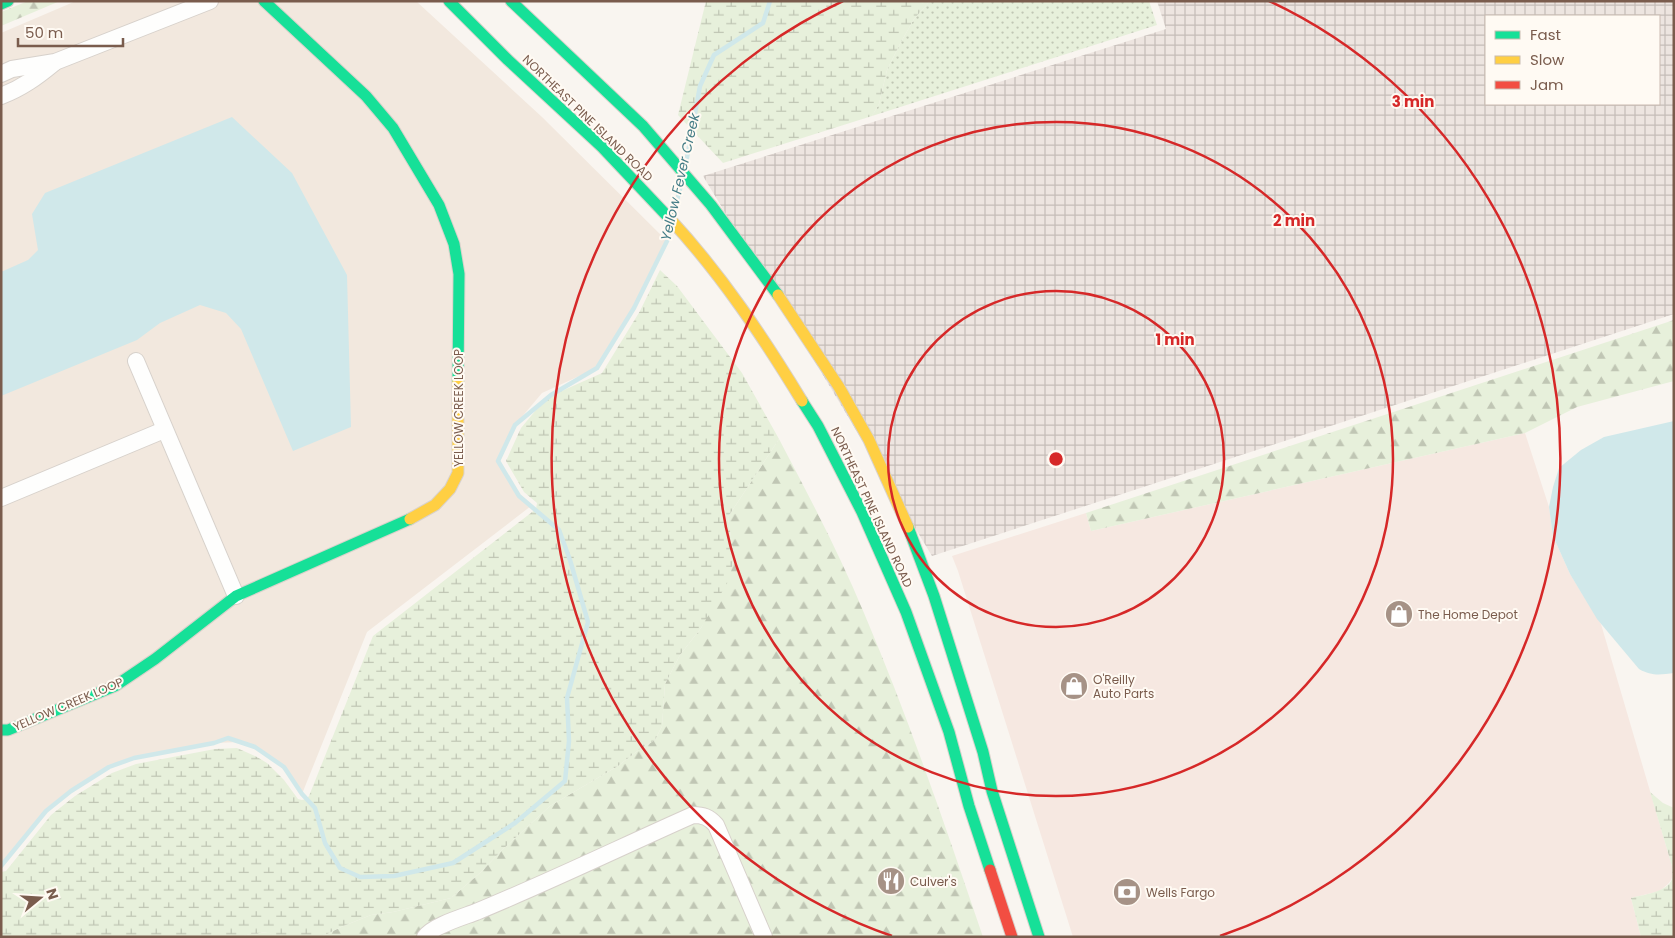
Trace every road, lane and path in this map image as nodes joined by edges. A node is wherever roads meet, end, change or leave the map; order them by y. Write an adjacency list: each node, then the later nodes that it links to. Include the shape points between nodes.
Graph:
1 (8, 1): 6 (main road)
2 (210, 1): 7 (street)
3 (264, 1): 13 (main road, YELLOW CREEK LOOP, via 366,96 393,128 439,205 454,244 459,274 458,473 436,505 411,519)
4 (449, 1): 14 (main road, NORTHEAST PINE ISLAND ROAD, via 602,147 690,241 733,297 771,350 818,426 862,512)
5 (511, 1): 18 (main road, NORTHEAST PINE ISLAND ROAD, via 612,95 672,158 762,272 839,387 890,484 934,596 984,752)
6 (1, 4)
7 (56, 62): 8 (street, via 12,69); 9 (street, via 17,90)
8 (1, 74)
9 (1, 96)
10 (136, 361): 11 (street)
11 (164, 430): 12 (street); 13 (street)
12 (1, 498)
13 (236, 596): 15 (main road, YELLOW CREEK LOOP, via 115,686 8,730)
14 (918, 644): 16 (main road, via 949,710); 21 (main road, NORTHEAST PINE ISLAND ROAD, via 950,732)
15 (1, 730)
16 (981, 808)
17 (990, 821): 18 (main road)
18 (1004, 828): 22 (main road, NORTHEAST PINE ISLAND ROAD)
19 (425, 937): 20 (street, via 434,929 693,815 702,815 716,825)
20 (764, 937)
21 (1012, 937)
22 (1039, 937)

